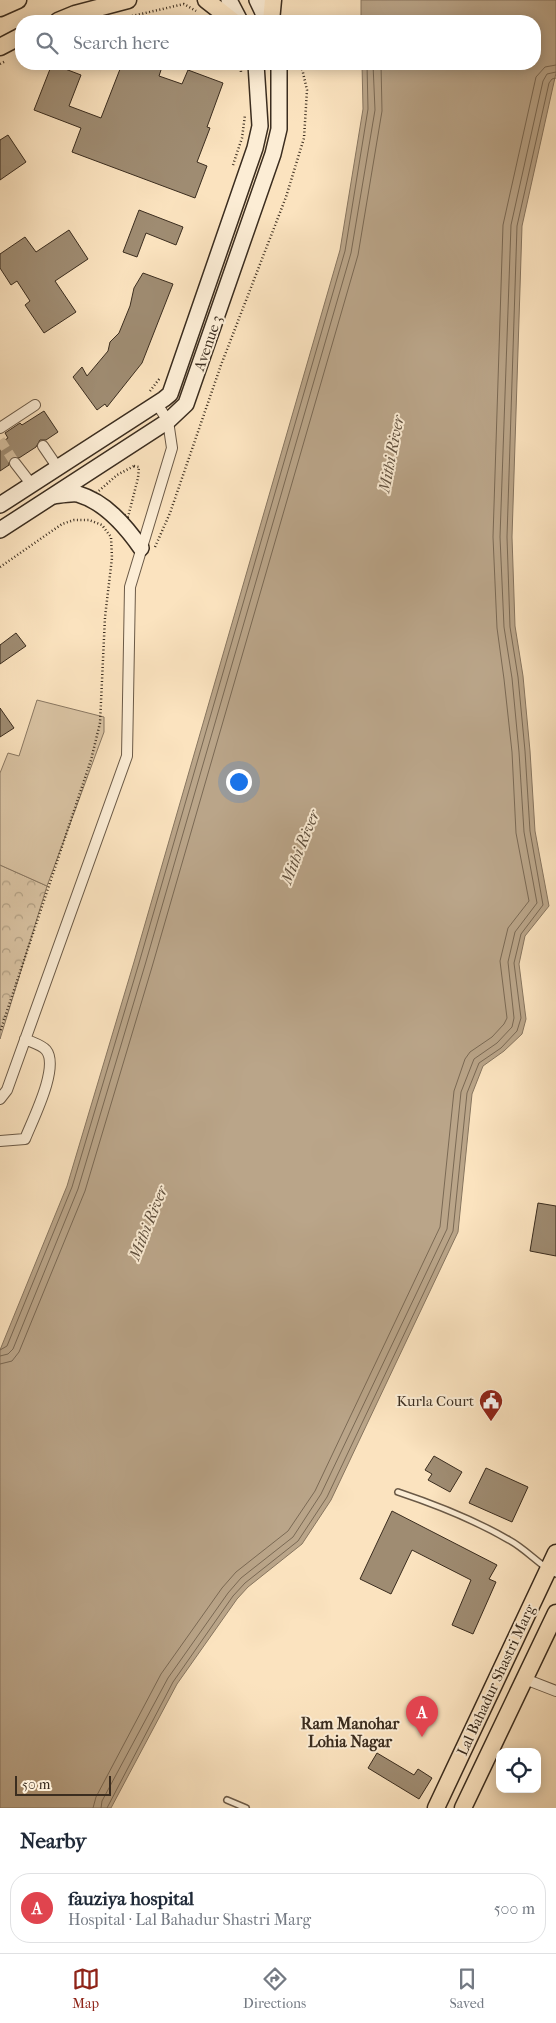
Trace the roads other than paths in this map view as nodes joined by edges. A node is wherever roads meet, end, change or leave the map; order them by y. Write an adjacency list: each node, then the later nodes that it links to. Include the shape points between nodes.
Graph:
1 (18, 0): 7 (main road)
2 (128, 0): 8 (main road)
3 (229, 0): 10 (street)
4 (257, 0): 11 (street)
5 (272, 0): 12 (main road)
6 (204, 7): 9 (main road)
7 (0, 8)
8 (73, 15)
9 (221, 15)
10 (237, 15)
11 (266, 15)
12 (270, 15)
13 (15, 39): 14 (main road)
14 (0, 47)
15 (256, 70): 17 (street, Avenue 3, via 260,126 254,148 170,394)
16 (279, 70): 19 (street, Avenue 3, via 279,129 273,154 186,404)
17 (152, 399): 19 (street); 23 (street, Avenue 3)
18 (35, 406): 20 (street)
19 (168, 421): 25 (street, Avenue 3); 28 (street, via 172,448)
20 (0, 428)
21 (43, 446): 23 (street)
22 (16, 463): 24 (street)
23 (58, 468): 24 (street, Avenue 3)
24 (32, 485): 26 (street, Avenue 3)
25 (52, 496): 27 (street, Avenue 3); 28 (street, via 76,494 95,502)
26 (0, 507): 27 (street)
27 (5, 527)
28 (148, 547): 29 (street, via 130,587 127,756)
29 (25, 1039): 30 (street, via 7,1090); 31 (street, via 46,1049 51,1060 50,1075 25,1139)
30 (0, 1100)
31 (0, 1141)
32 (398, 1492): 34 (lane, via 454,1511 503,1536)
33 (556, 1553): 34 (main road, Lal Bahadur Shastri Marg)
34 (552, 1572): 36 (main road, Lal Bahadur Shastri Marg)
35 (556, 1613): 37 (main road, Lal Bahadur Shastri Marg)
36 (500, 1671): 37 (main road); 41 (main road, Lal Bahadur Shastri Marg)
37 (524, 1679): 38 (street); 42 (main road, Lal Bahadur Shastri Marg)
38 (556, 1691)
39 (227, 1800): 40 (lane)
40 (246, 1808)
41 (436, 1808)
42 (463, 1808)

